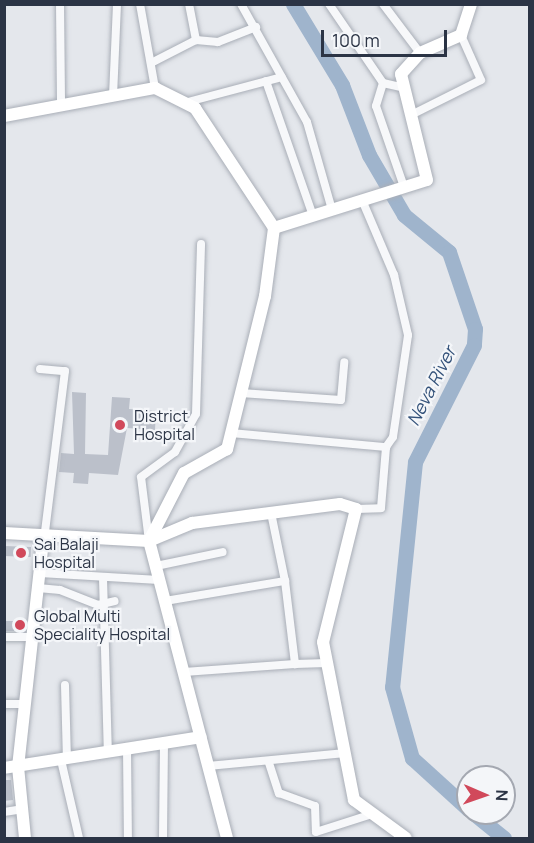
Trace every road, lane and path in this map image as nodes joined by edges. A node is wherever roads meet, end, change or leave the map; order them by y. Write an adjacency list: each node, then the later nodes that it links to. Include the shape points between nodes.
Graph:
1 (60, 4): 21 (street)
2 (117, 4): 19 (street)
3 (140, 4): 13 (street)
4 (189, 4): 11 (street)
5 (242, 4): 9 (street)
6 (329, 4): 16 (street)
7 (383, 4): 12 (street)
8 (471, 4): 10 (street)
9 (256, 27): 11 (street, via 218,42); 14 (street)
10 (461, 35): 12 (street); 22 (street, via 481,80)
11 (196, 40): 13 (street)
12 (420, 53): 18 (street, via 401,74)
13 (151, 63): 17 (street)
14 (282, 77): 15 (street); 26 (street, via 307,122)
15 (266, 81): 20 (street); 27 (street)
16 (383, 82): 18 (street); 24 (street, via 376,106)
17 (155, 88): 19 (street); 20 (street)
18 (404, 88): 22 (street)
19 (113, 96): 21 (street)
20 (184, 103): 28 (street, via 195,108)
21 (61, 105): 23 (street)
22 (411, 115): 24 (street, via 427,180)
23 (4, 116)
24 (404, 187): 25 (street)
25 (362, 200): 26 (street); 34 (street, via 397,285 408,335 400,405)
26 (332, 210): 27 (street)
27 (313, 216): 28 (street)
28 (274, 228): 32 (street, via 265,296)
29 (201, 244): 39 (street, via 196,414 175,452 141,477)
30 (344, 362): 32 (street, via 338,401)
31 (40, 369): 38 (street, via 65,371)
32 (241, 393): 33 (street)
33 (231, 433): 34 (street); 39 (street, via 227,449 184,473)
34 (386, 447): 35 (street, via 381,508)
35 (356, 509): 36 (street, via 340,504); 51 (street, via 323,642)
36 (272, 513): 39 (street, via 192,523); 45 (street)
37 (4, 533): 38 (street)
38 (44, 539): 39 (street); 42 (street)
39 (149, 541): 41 (street)
40 (223, 552): 41 (street)
41 (156, 566): 44 (street)
42 (40, 573): 43 (street); 46 (street)
43 (103, 578): 44 (street); 48 (street)
44 (159, 580): 47 (street)
45 (285, 581): 47 (street); 52 (street)
46 (38, 588): 48 (street); 50 (street)
47 (165, 601): 53 (street)
48 (111, 602): 60 (street)
49 (4, 637): 50 (street)
50 (32, 637): 56 (street)
51 (327, 663): 52 (street); 61 (street)
52 (295, 664): 53 (street)
53 (184, 672): 57 (street)
54 (65, 686): 62 (street)
55 (4, 704): 56 (street)
56 (25, 704): 65 (street)
57 (201, 737): 58 (street); 64 (street)
58 (164, 743): 59 (street); 73 (street)
59 (127, 749): 60 (street); 72 (street)
60 (108, 752): 62 (street)
61 (345, 753): 63 (street); 69 (street, via 354,800)
62 (64, 760): 65 (street); 71 (street)
63 (269, 764): 64 (street); 69 (street, via 279,793 315,806 316,832)
64 (208, 766): 74 (street)
65 (18, 767): 66 (street); 67 (street)
66 (4, 768)
67 (22, 809): 68 (street); 70 (street)
68 (4, 812)
69 (372, 813): 75 (street)
70 (25, 838)
71 (79, 838)
72 (128, 838)
73 (163, 838)
74 (228, 838)
75 (406, 838)

